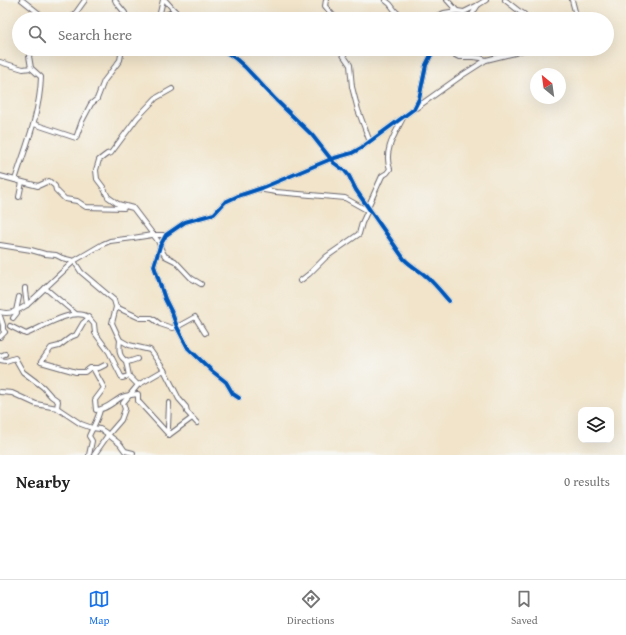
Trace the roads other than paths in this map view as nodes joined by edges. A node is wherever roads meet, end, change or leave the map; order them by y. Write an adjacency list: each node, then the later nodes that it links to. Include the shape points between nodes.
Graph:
1 (22, 0): 13 (street)
2 (85, 0): 14 (street)
3 (115, 0): 15 (street)
4 (164, 0): 12 (street); 16 (street)
5 (326, 0): 17 (street, via 325,6)
6 (385, 0): 18 (street)
7 (447, 0): 19 (street)
8 (486, 0): 11 (street)
9 (505, 0): 21 (street)
10 (572, 0): 22 (street)
11 (478, 5): 19 (street, via 464,12); 20 (street)
12 (175, 11)
13 (37, 12)
14 (76, 12)
15 (124, 12)
16 (160, 12)
17 (330, 12)
18 (396, 12)
19 (457, 12)
20 (474, 12)
21 (521, 12)
22 (575, 12)
23 (29, 56): 34 (street)
24 (121, 56): 38 (street, via 104,81 97,99 91,104 76,138)
25 (232, 56): 40 (street, via 308,131)
26 (343, 56): 39 (street, via 350,65 352,87)
27 (430, 56): 36 (street)
28 (457, 56): 30 (street)
29 (474, 56): 32 (street)
30 (474, 56)
31 (503, 56): 32 (street)
32 (486, 60): 36 (street)
33 (0, 62): 34 (street, via 23,69)
34 (31, 68): 38 (street, via 41,77)
35 (172, 89): 46 (street, via 156,98 137,118 111,153 99,160 97,178 108,197 118,204)
36 (414, 109): 37 (street)
37 (404, 117): 39 (street); 47 (street, via 388,152 390,169 382,176)
38 (34, 124): 42 (street)
39 (370, 142): 40 (street, via 352,153)
40 (331, 160): 44 (street); 47 (street, via 347,173)
41 (0, 176): 42 (street)
42 (15, 180): 43 (street)
43 (22, 182): 45 (street); 46 (street, via 38,186 50,181 65,199 77,201 86,207)
44 (258, 189): 47 (street, via 345,198); 49 (street, via 226,202 214,214 185,222)
45 (19, 197)
46 (133, 208): 48 (street)
47 (369, 210): 53 (street, via 359,234 326,257); 58 (street, via 404,259 430,280)
48 (152, 235): 49 (street); 51 (street); 52 (street, via 108,242)
49 (166, 235): 51 (street)
50 (0, 245): 52 (street, via 56,255)
51 (160, 246): 54 (street, via 165,256); 68 (street, via 154,266)
52 (74, 261): 56 (street); 60 (street, via 81,272 114,300)
53 (300, 281)
54 (201, 284)
55 (25, 288): 59 (street)
56 (45, 288): 59 (street); 63 (street)
57 (19, 297): 61 (street)
58 (449, 301)
59 (27, 305): 61 (street)
60 (116, 307): 68 (street, via 140,318 152,318 160,324); 71 (street, via 112,323)
61 (16, 311): 62 (street); 65 (street)
62 (0, 312)
63 (76, 314): 66 (street); 67 (street, via 67,315 26,334)
64 (0, 316): 70 (street, via 5,332)
65 (13, 318)
66 (89, 318): 76 (street, via 76,335 51,348 40,362 76,372 85,372); 78 (street, via 122,378)
67 (10, 326)
68 (177, 327): 69 (street, via 195,317); 82 (street, via 188,348 226,382 233,394)
69 (205, 333)
70 (0, 337)
71 (120, 340): 74 (street, via 119,350 122,359); 77 (street, via 128,345 150,350)
72 (137, 359): 74 (street)
73 (0, 360): 84 (street, via 15,358 23,372 58,401)
74 (126, 361): 78 (street)
75 (105, 365): 76 (street)
76 (93, 368): 85 (street, via 104,388 94,400 96,410)
77 (164, 370): 79 (street); 86 (street)
78 (129, 376): 79 (street)
79 (138, 385): 81 (street)
80 (0, 392): 84 (street, via 12,393 36,404)
81 (130, 395): 85 (street); 89 (street, via 124,403 125,409 121,420); 90 (street, via 138,394 138,401)
82 (239, 398)
83 (169, 403): 90 (street)
84 (57, 408): 88 (street)
85 (100, 410): 88 (street, via 99,418)
86 (192, 418): 87 (street); 90 (street)
87 (197, 422)
88 (92, 428): 89 (street, via 100,429); 91 (street, via 89,436 92,441)
89 (108, 435): 92 (street); 93 (street, via 125,451 133,454)
90 (169, 435)
91 (89, 455)
92 (94, 455)
93 (131, 455)

